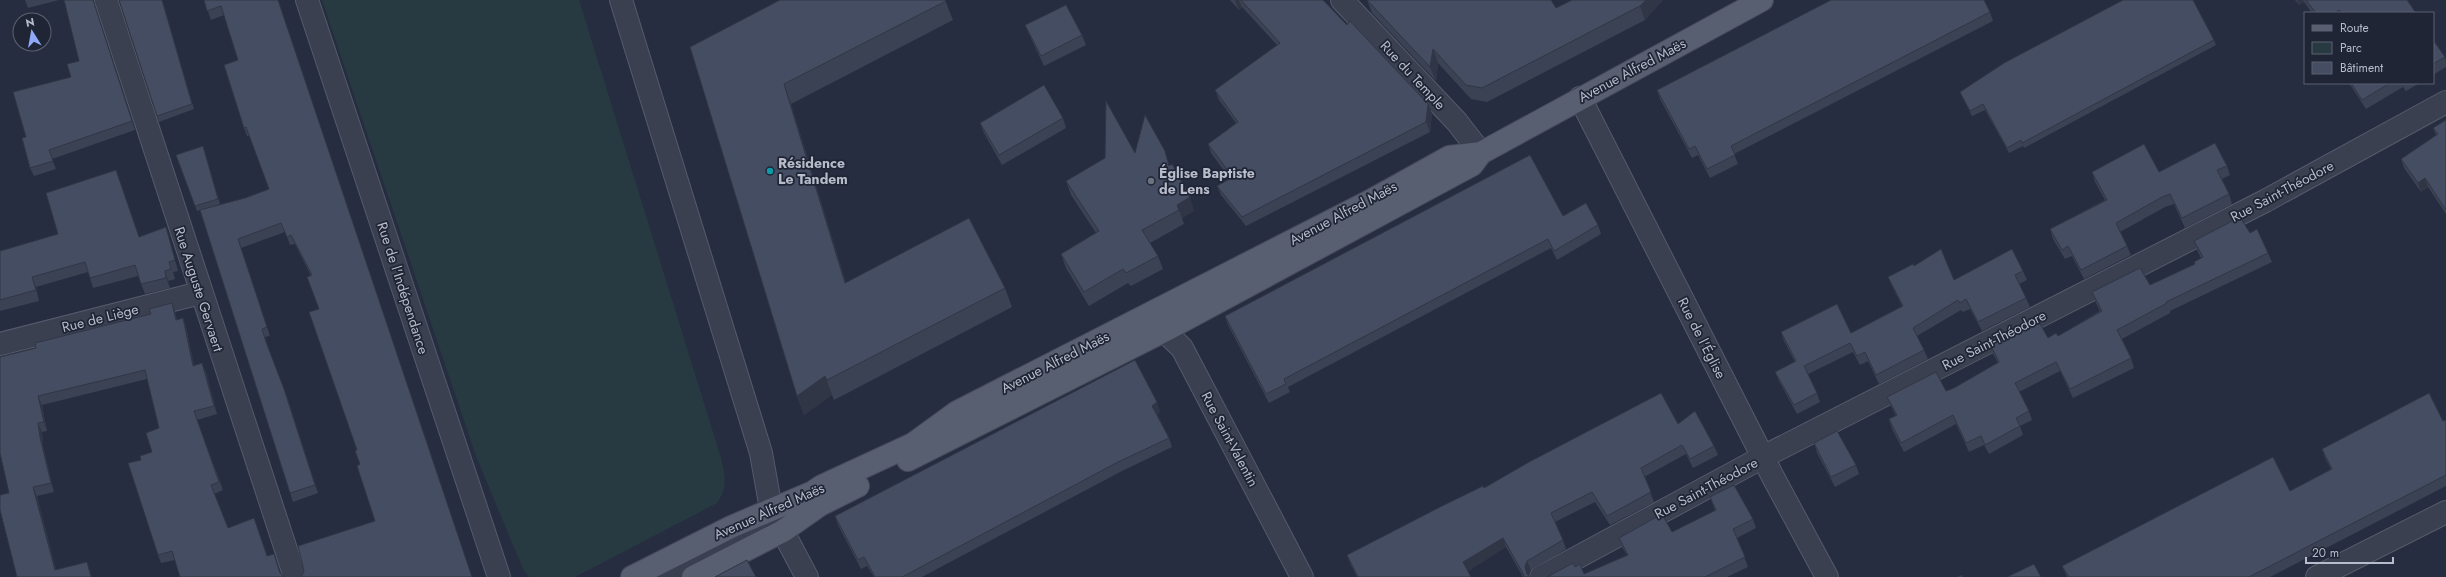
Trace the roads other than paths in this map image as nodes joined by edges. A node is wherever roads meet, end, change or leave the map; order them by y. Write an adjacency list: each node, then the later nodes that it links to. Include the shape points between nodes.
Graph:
1 (106, 0): 9 (street, Rue Auguste Gervaert)
2 (307, 0): 18 (street, Rue de l'Indépendance)
3 (621, 0): 14 (street, via 761,453)
4 (1342, 0): 8 (street, Rue du Temple, via 1457,122)
5 (1762, 0): 6 (main road, Avenue Alfred Maës)
6 (1580, 98): 8 (main road, Avenue Alfred Maës); 13 (street, Rue de l'Église)
7 (2446, 102): 13 (street, Rue Saint-Théodore, via 2265,201)
8 (1481, 153): 10 (main road, Avenue Alfred Maës, via 1449,157 1368,202); 11 (main road, Avenue Alfred Maës, via 1472,165)
9 (200, 293): 12 (street, Rue de Liège); 17 (street, Rue Auguste Gervaert)
10 (1140, 318): 11 (street, Rue Saint-Valentin); 14 (main road, Avenue Alfred Maës, via 957,412 913,444 813,492)
11 (1164, 331): 16 (main road, Avenue Alfred Maës, via 820,505); 23 (street, Rue Saint-Valentin, via 1182,348)
12 (0, 344)
13 (1763, 457): 24 (street, Rue Saint-Théodore); 25 (street, Rue de l'Église)
14 (771, 509): 16 (street); 19 (main road, Avenue Alfred Maës); 20 (street, via 758,527 737,541)
15 (2446, 512): 26 (street)
16 (783, 531): 21 (main road, Avenue Alfred Maës); 22 (street)
17 (295, 577)
18 (500, 577)
19 (632, 577)
20 (664, 577)
21 (693, 577)
22 (807, 577)
23 (1302, 577)
24 (1542, 577)
25 (1827, 577)
26 (2317, 577)

